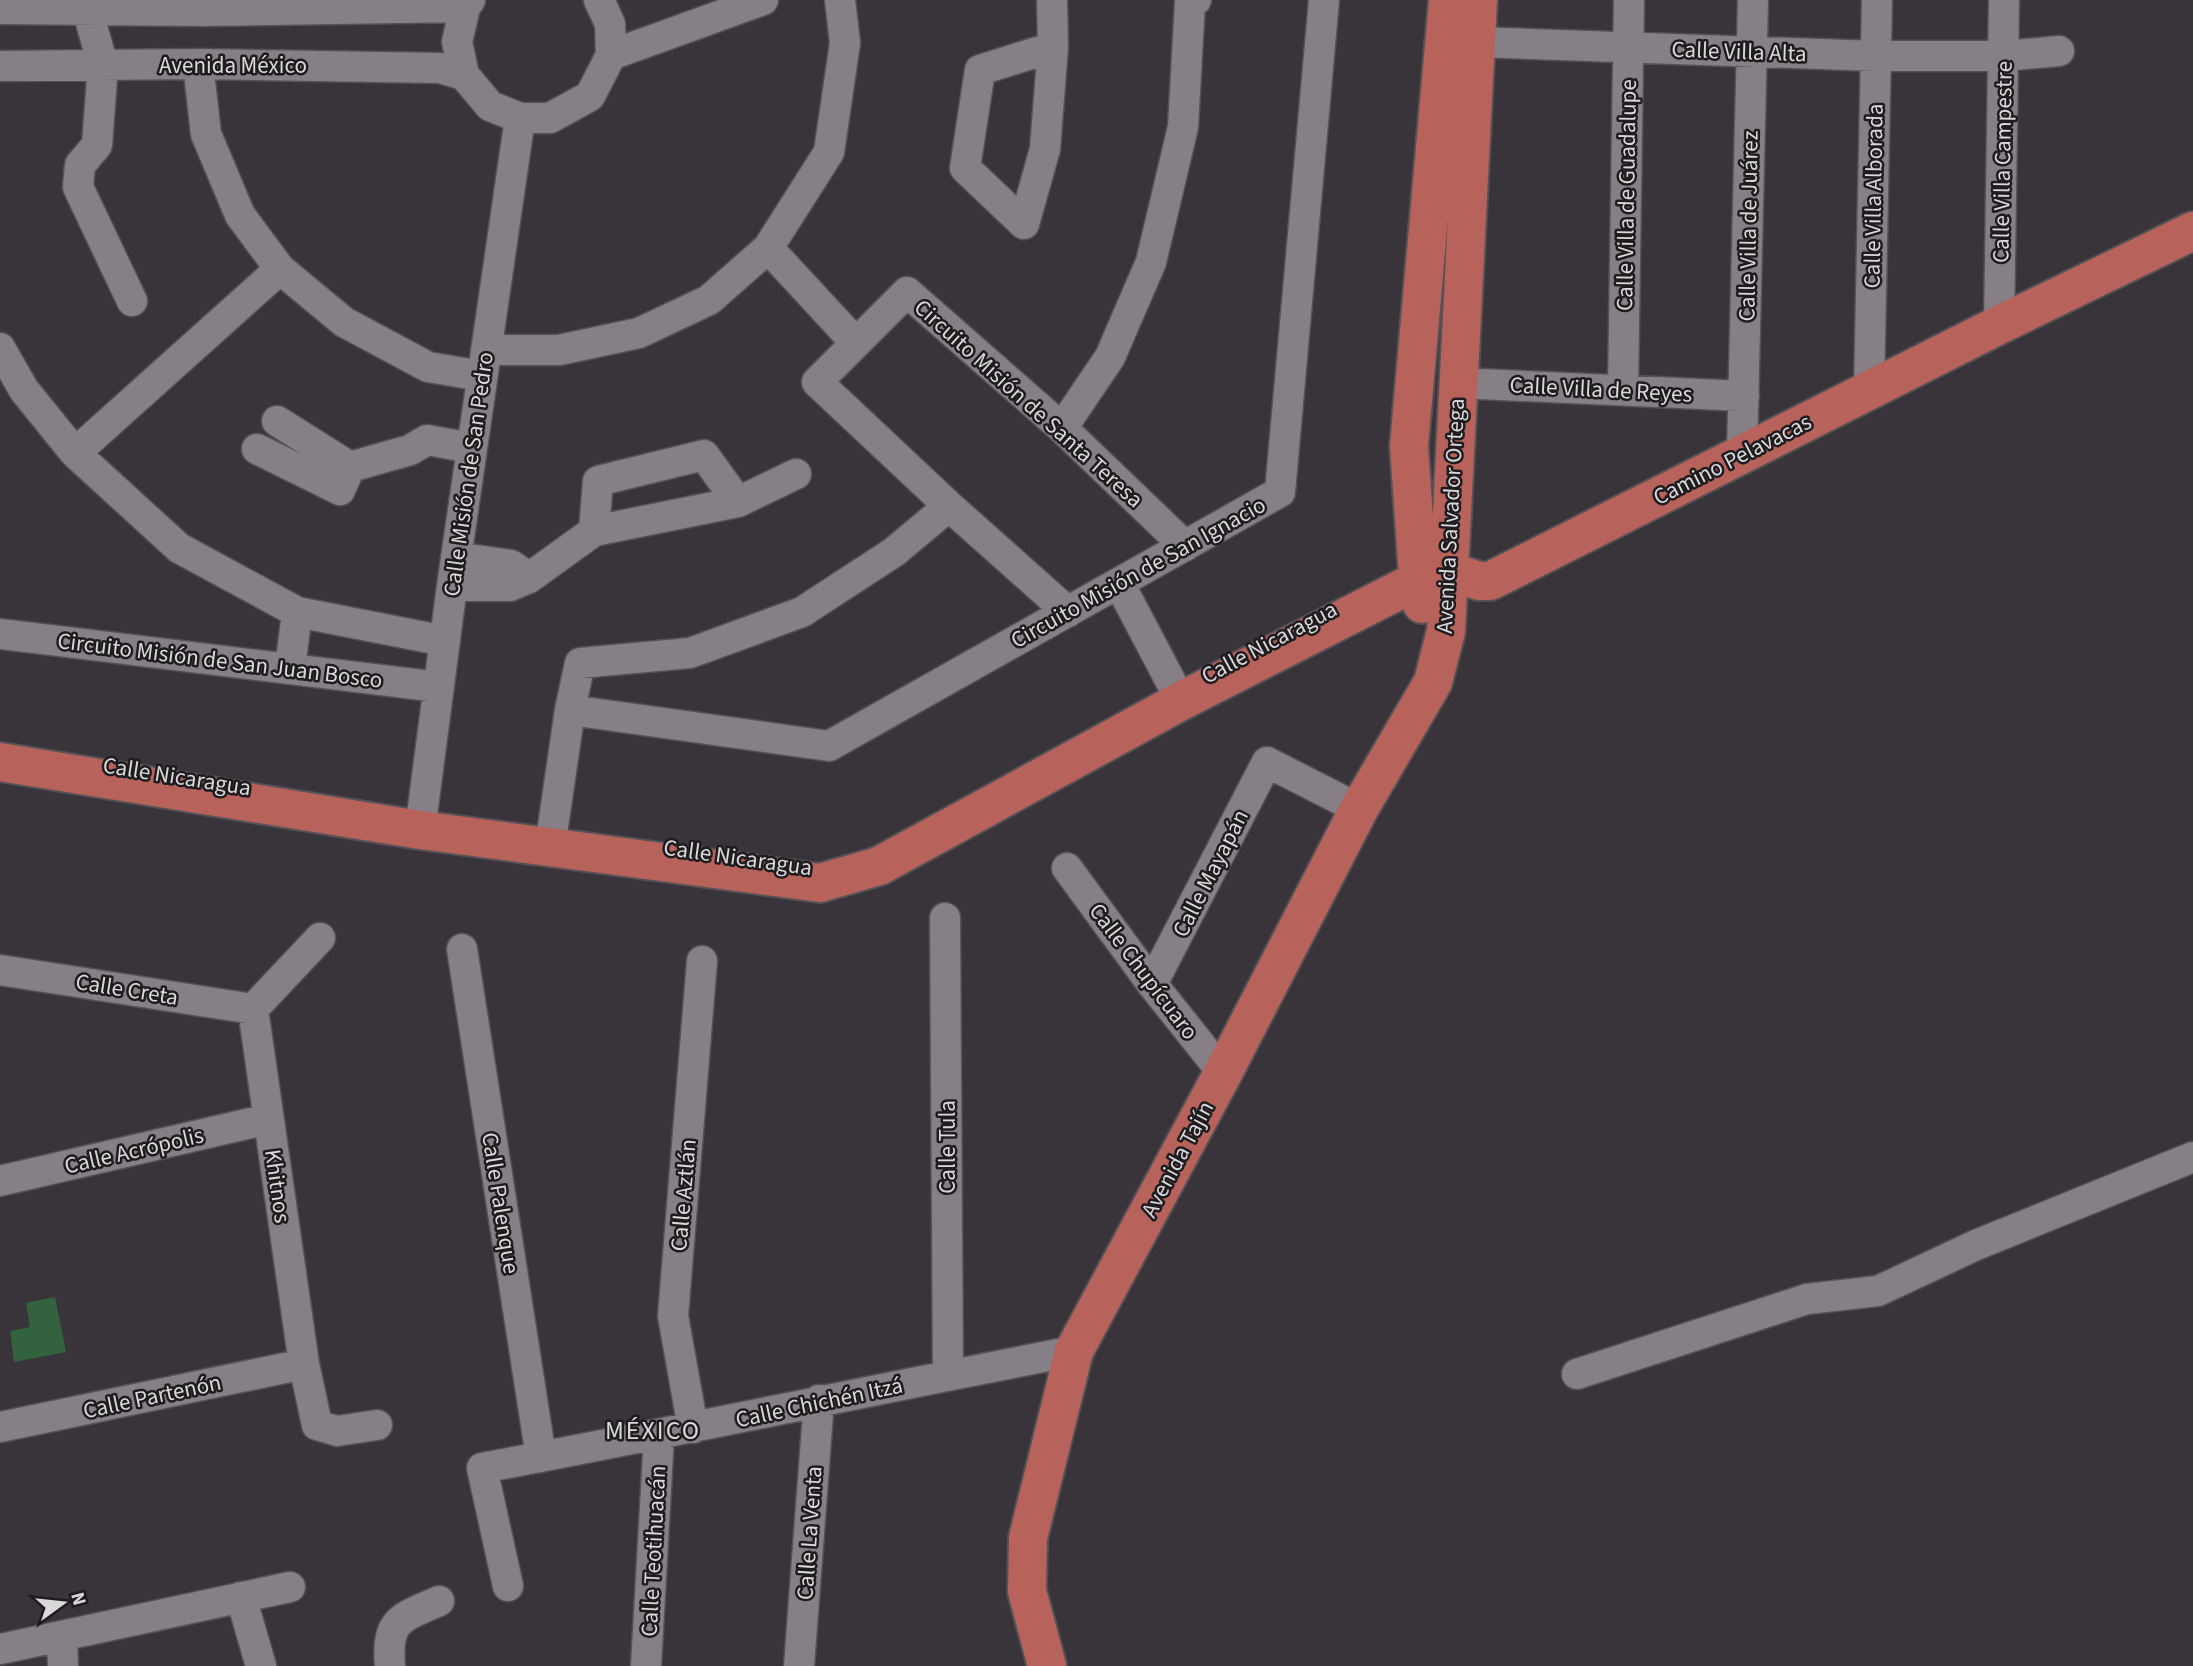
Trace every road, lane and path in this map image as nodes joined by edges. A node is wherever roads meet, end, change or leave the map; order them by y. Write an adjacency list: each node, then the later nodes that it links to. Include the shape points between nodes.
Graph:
1 (599, 0): 22 (street, via 610,24)
2 (764, 0): 22 (street)
3 (840, 0): 31 (street, via 845,43 829,152)
4 (1052, 0): 18 (street)
5 (1196, 0): 42 (street, via 1190,2 1183,127 1151,262 1110,357)
6 (1324, 0): 51 (street, Circuito Misión de San Ignacio, via 1280,492)
7 (1448, 0): 53 (main road, Avenida Salvador Ortega, via 1409,446)
8 (1478, 0): 17 (main road, Avenida Salvador Ortega)
9 (1629, 0): 19 (street, Calle Villa de Guadalupe)
10 (1752, 0): 21 (street, Calle Villa de Juárez)
11 (1877, 0): 23 (street, Calle Villa Alborada)
12 (2004, 0): 24 (street, Calle Villa Campestre)
13 (86, 4): 15 (street); 16 (street); 26 (street)
14 (467, 4): 15 (street); 28 (street, via 457,42)
15 (204, 6)
16 (0, 9)
17 (1475, 42): 19 (street, Calle Villa Alta); 38 (main road, Avenida Salvador Ortega)
18 (1053, 47): 18 (street, via 1045,149 1024,224 965,168 979,70)
19 (1628, 48): 21 (street, Calle Villa Alta); 39 (street, Calle Villa de Guadalupe)
20 (2059, 51): 24 (street, Calle Villa Alta)
21 (1751, 52): 23 (street, Calle Villa Alta); 41 (street, Calle Villa de Juárez)
22 (611, 55): 29 (street, via 590,96 550,118)
23 (1876, 56): 24 (street, Calle Villa Alta); 40 (street, Calle Villa Alborada)
24 (2004, 57): 34 (street, Calle Villa Campestre)
25 (198, 64): 26 (street, Avenida México); 28 (street, Avenida México, via 440,68); 32 (street, via 206,134 240,215)
26 (103, 65): 27 (street, Avenida México); 33 (street, via 97,145 80,165 78,187)
27 (0, 66)
28 (464, 75): 29 (street, via 490,106)
29 (520, 118): 37 (street, Calle Misión de San Pedro)
30 (2193, 232): 34 (main road, Camino Pelavacas)
31 (768, 248): 35 (street); 37 (street, via 709,300 639,333)
32 (280, 269): 37 (street, via 344,323 428,367); 43 (street)
33 (132, 301)
34 (1999, 325): 40 (main road, Camino Pelavacas)
35 (856, 343): 42 (street, Circuito Misión de Santa Teresa, via 907,292); 49 (street, Circuito Misión de Santa Teresa, via 817,382)
36 (0, 348): 43 (street, via 24,390)
37 (484, 363): 45 (street, Calle Misión de San Pedro)
38 (1457, 383): 39 (street, Calle Villa de Reyes); 53 (main road, Avenida Salvador Ortega)
39 (1623, 390): 41 (street, Calle Villa de Reyes)
40 (1869, 391): 44 (main road, Camino Pelavacas)
41 (1744, 396): 44 (street, Calle Villa de Juárez)
42 (1062, 428): 51 (street, Circuito Misión de Santa Teresa)
43 (75, 453): 55 (street, via 179,548)
44 (1742, 453): 53 (main road, Camino Pelavacas, via 1490,580)
45 (471, 459): 46 (street, via 427,440 410,450); 52 (street, Calle Misión de San Pedro)
46 (350, 467): 46 (street, via 340,490 262,452 280,422)
47 (796, 474): 48 (street)
48 (738, 502): 50 (street); 50 (street, via 704,455 598,481)
49 (948, 506): 56 (street, Circuito Misión de Santa Teresa); 63 (street, via 894,552 802,612 690,653 580,663)
50 (594, 531): 52 (street, via 529,578 511,565)
51 (1185, 546): 54 (street, Circuito Misión de San Ignacio)
52 (454, 572): 58 (street, Calle Misión de San Pedro)
53 (1439, 572): 60 (main road, Avenida Salvador Ortega, via 1446,631); 62 (main road, Calle Nicaragua)
54 (1119, 583): 56 (street, Circuito Misión de San Ignacio); 62 (street)
55 (297, 612): 58 (street); 59 (street)
56 (1068, 612): 63 (street, Circuito Misión de San Ignacio, via 829,746)
57 (0, 634): 59 (street, Circuito Misión de San Juan Bosco)
58 (445, 641): 61 (street, Calle Misión de San Pedro)
59 (290, 669): 61 (street, Circuito Misión de San Juan Bosco)
60 (1433, 682): 66 (main road, Avenida Tajín)
61 (439, 687): 67 (street, Calle Misión de San Pedro)
62 (1178, 696): 68 (main road, Calle Nicaragua, via 878,866 820,883)
63 (570, 710): 68 (street)
64 (0, 749): 67 (main road, Calle Nicaragua)
65 (0, 762): 67 (main road, Calle Nicaragua)
66 (1359, 809): 75 (street, Calle Mayapán, via 1267,761); 77 (main road, Avenida Tajín)
67 (421, 822): 68 (main road, Calle Nicaragua)
68 (551, 839)
69 (1067, 868): 75 (street, Calle Chupícuaro)
70 (945, 918): 84 (street, Calle Tula)
71 (320, 938): 76 (street)
72 (461, 949): 90 (street, Calle Palenque)
73 (702, 961): 88 (street, Calle Aztlán, via 673,1316)
74 (0, 970): 76 (street, Calle Creta)
75 (1152, 984): 77 (street, Calle Chupícuaro)
76 (253, 1009): 78 (street, Khitnos)
77 (1223, 1073): 81 (main road, Avenida Tajín)
78 (268, 1119): 80 (street, Calle Acrópolis); 82 (street, Khitnos)
79 (2193, 1157): 83 (street, via 1976,1245 1878,1292 1807,1299)
80 (0, 1181)
81 (1074, 1351): 84 (street, Calle Chichén Itzá); 102 (main road, Avenida Tajín, via 1028,1538 1027,1591)
82 (304, 1364): 86 (street, Khitnos, via 317,1425 337,1431); 87 (street, Calle Partenón)
83 (1577, 1374)
84 (948, 1375): 85 (street, Calle Chichén Itzá)
85 (819, 1400): 88 (street, Calle Chichén Itzá); 101 (street, Calle La Venta)
86 (377, 1425)
87 (0, 1427)
88 (693, 1428): 89 (street, Calle Chichén Itzá)
89 (659, 1436): 90 (street, Calle Chichén Itzá); 100 (street, Calle Teotihuacán)
90 (541, 1457): 91 (street, Calle Chichén Itzá, via 482,1468)
91 (508, 1586)
92 (290, 1587): 93 (street)
93 (242, 1597): 95 (street); 98 (street)
94 (439, 1601): 99 (street, via 400,1618 390,1634)
95 (62, 1636): 96 (street); 97 (street)
96 (0, 1649)
97 (63, 1666)
98 (261, 1666)
99 (390, 1666)
100 (646, 1666)
101 (799, 1666)
102 (1047, 1666)

